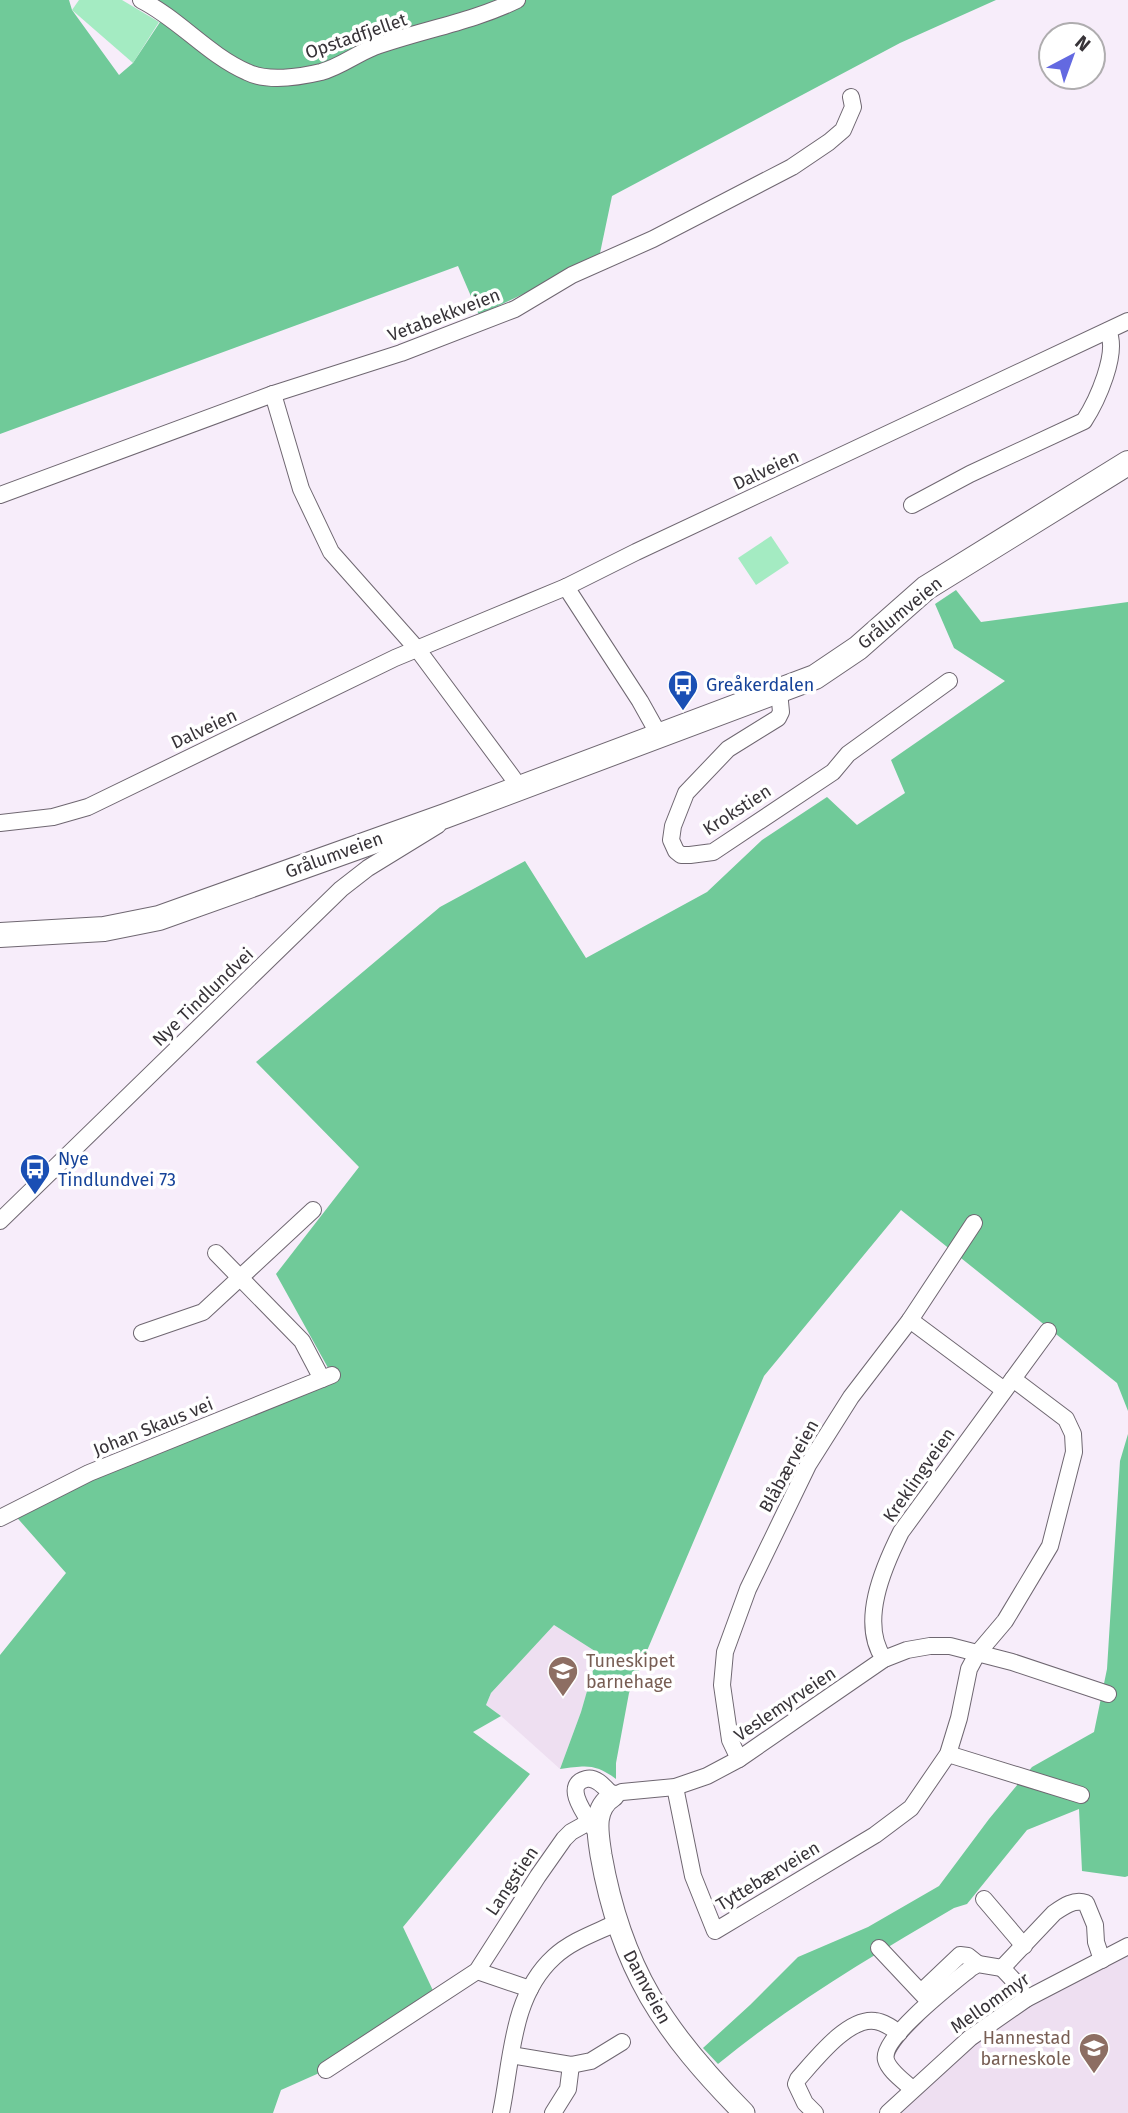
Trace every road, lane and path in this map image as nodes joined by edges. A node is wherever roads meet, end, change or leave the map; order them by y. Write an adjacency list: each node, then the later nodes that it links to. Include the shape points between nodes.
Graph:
1 (141, 0): 2 (street, Opstadfjellet, via 247,73 262,77 323,71 368,50)
2 (517, 0)
3 (851, 97): 6 (street, Vetabekkveien, via 850,118 829,142 792,167 664,233 572,275 515,309 401,353)
4 (1128, 321): 5 (street, Dalveien)
5 (1108, 331): 9 (street, via 1112,339 1109,362 1084,421); 10 (street, Dalveien)
6 (273, 394): 8 (street, Vetabekkveien); 11 (street, via 301,489 331,552)
7 (1128, 463): 13 (main road, Grålumveien, via 926,588 836,664)
8 (0, 495)
9 (912, 505)
10 (566, 587): 11 (street, Dalveien); 14 (street)
11 (418, 650): 15 (street); 17 (street, Dalveien, via 88,807 53,817)
12 (949, 681): 13 (street, Krokstien, via 848,754 833,772 713,852 681,855 671,840 686,793 728,750 778,718)
13 (779, 691): 14 (main road, Grålumveien)
14 (659, 735): 16 (main road, Grålumveien)
15 (513, 778)
16 (445, 816): 18 (main road, Grålumveien, via 142,923); 20 (street, Nye Tindlundvei, via 433,830 341,889)
17 (0, 823)
18 (0, 934)
19 (313, 1210): 23 (street)
20 (0, 1221)
21 (974, 1223): 24 (street, Blåbærveien)
22 (216, 1253): 23 (street, Johan Skaus vei)
23 (240, 1278): 26 (street, via 203,1312); 28 (street, Johan Skaus vei, via 302,1341 327,1377 89,1473)
24 (910, 1320): 27 (street, Tyttebærveien); 33 (street, Blåbærveien, via 851,1397 808,1465 748,1589 725,1652 722,1685 730,1740)
25 (1048, 1331): 27 (street, Kreklingveien)
26 (142, 1333)
27 (1009, 1384): 29 (street, Tyttebærveien, via 1066,1419 1074,1452 1050,1546 1005,1620); 30 (street, Kreklingveien, via 901,1532 885,1563 873,1633)
28 (0, 1518)
29 (977, 1654): 30 (street, Veslemyrveien, via 930,1646); 31 (street); 32 (street, Tyttebærveien, via 969,1669)
30 (884, 1660): 33 (street, Veslemyrveien)
31 (1108, 1694)
32 (948, 1754): 34 (street, Tyttebærveien, via 911,1808 875,1835 715,1931 693,1876); 35 (street)
33 (739, 1759): 34 (street, Veslemyrveien)
34 (675, 1787): 36 (street, Veslemyrveien)
35 (1081, 1794)
36 (613, 1796): 37 (street, Damveien, via 601,1809); 37 (street, Damveien, via 597,1781 579,1783 578,1802)
37 (593, 1829): 39 (street, Damveien); 45 (street, Langstien, via 571,1832 564,1839)
38 (984, 1899): 40 (street)
39 (616, 1923): 46 (street, via 557,1954); 57 (street, Damveien, via 640,1981 676,2039)
40 (1024, 1946): 43 (street, via 1054,1913 1081,1901 1095,1925); 44 (street)
41 (1128, 1946): 43 (street, Mellommyr)
42 (879, 1948): 47 (street)
43 (1102, 1959): 48 (street, Mellommyr)
44 (1002, 1968): 47 (street, via 960,1955); 48 (street)
45 (477, 1971): 46 (street); 53 (street, Langstien)
46 (530, 1989): 51 (street, via 517,2019)
47 (925, 1997): 49 (street)
48 (1026, 1999): 54 (street, Mellommyr, via 970,2038)
49 (899, 2033): 54 (street, via 886,2059); 58 (street, via 872,2020 850,2026 796,2084)
50 (622, 2042): 52 (street, via 591,2061)
51 (511, 2054): 52 (street); 55 (street)
52 (571, 2065): 56 (street, via 568,2089)
53 (326, 2070)
54 (912, 2089): 59 (street, Mellommyr)
55 (501, 2113)
56 (553, 2113)
57 (744, 2113)
58 (816, 2113)
59 (888, 2113)

